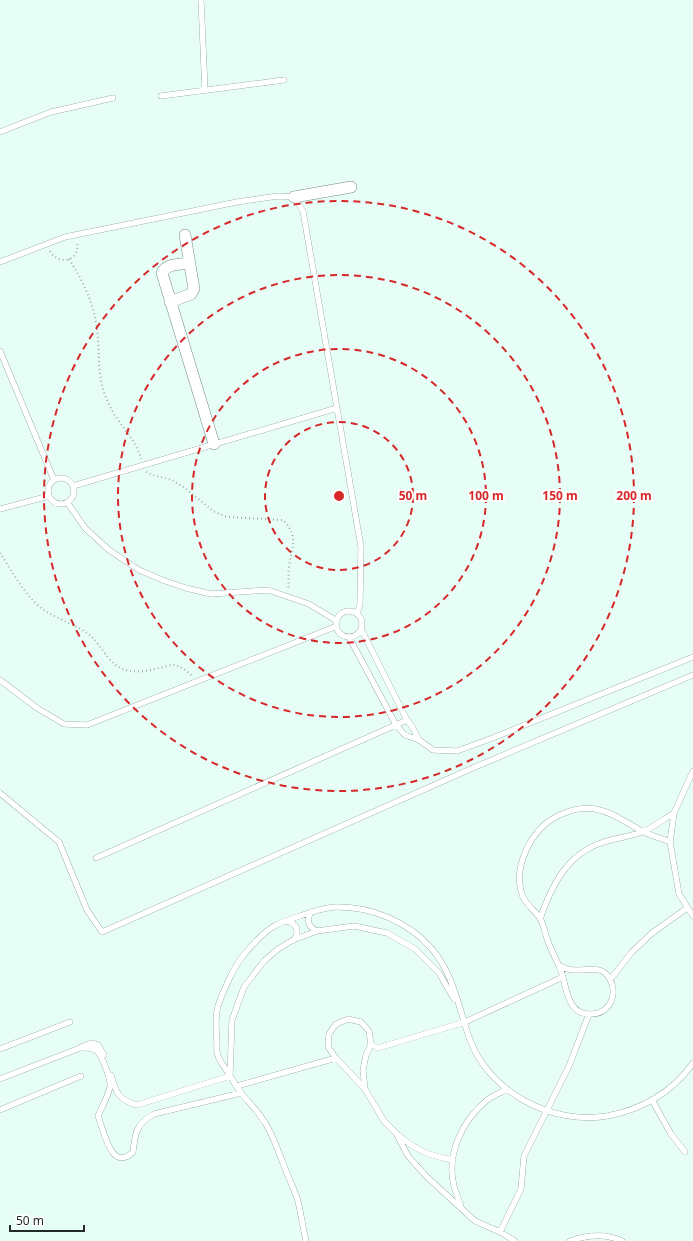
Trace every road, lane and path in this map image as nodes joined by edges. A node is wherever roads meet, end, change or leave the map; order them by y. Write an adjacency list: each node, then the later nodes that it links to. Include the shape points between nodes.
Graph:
1 (201, 0): 3 (lane)
2 (284, 80): 3 (lane)
3 (205, 90): 4 (lane)
4 (161, 96)
5 (113, 98): 6 (lane, via 51,112)
6 (0, 132)
7 (350, 186): 8 (street)
8 (294, 197): 10 (lane, via 278,196 237,202); 17 (lane, via 303,210)
9 (185, 234): 14 (street)
10 (76, 235): 11 (lane); 12 (path, via 78,247)
11 (46, 244): 12 (path, via 53,256 63,260); 13 (lane)
12 (69, 259): 19 (path, via 83,282 93,307 100,376 105,394 115,417 139,450)
13 (0, 262)
14 (189, 263): 15 (street, via 194,289 191,294); 15 (street, via 164,269 162,274)
15 (170, 302): 18 (street)
16 (0, 351): 20 (lane)
17 (337, 408): 18 (lane); 27 (lane, via 361,547)
18 (214, 444): 19 (lane)
19 (143, 466): 21 (lane); 26 (path, via 145,471 172,480 213,511 227,517 283,520 293,539)
20 (54, 480): 21 (lane, via 65,478); 22 (lane, via 49,487)
21 (73, 486): 23 (lane, via 73,495)
22 (49, 496): 23 (lane, via 59,504); 24 (lane)
23 (67, 502): 26 (lane, via 85,528 109,550 139,570 165,581 211,594 268,590)
24 (0, 509)
25 (0, 553): 34 (path, via 34,602 83,630 99,644 108,658 124,670 136,672 173,665 187,671)
26 (287, 596): 28 (lane, via 309,604)
27 (358, 614): 28 (lane, via 353,611 343,613); 29 (lane, via 362,621)
28 (337, 623): 30 (lane, via 341,634); 34 (lane)
29 (361, 629): 30 (lane, via 356,635); 35 (lane)
30 (349, 637): 36 (lane)
31 (693, 657): 37 (lane, via 457,752 433,750)
32 (693, 675): 39 (lane, via 475,767 102,932 87,910 59,842)
33 (0, 680): 34 (lane, via 37,708 64,724 86,725)
34 (197, 681)
35 (407, 720): 36 (lane); 37 (lane)
36 (396, 725): 37 (lane, via 405,735); 43 (lane)
37 (419, 740)
38 (693, 771): 40 (lane)
39 (0, 793)
40 (674, 813): 41 (lane); 42 (lane)
41 (644, 832): 42 (lane); 48 (lane, via 600,843 569,863 556,881); 48 (lane, via 630,823 595,809 561,814 549,821 532,840 520,871 523,895)
42 (670, 842): 44 (lane, via 679,894)
43 (96, 858)
44 (687, 908): 46 (lane); 53 (lane, via 631,953)
45 (311, 912): 47 (lane); 49 (lane, via 308,921); 56 (lane, via 334,907 361,909 388,917 411,930 431,949 447,971)
46 (693, 916)
47 (286, 920): 50 (lane, via 296,925 298,930); 63 (lane, via 260,938 241,958 218,1007 218,1055)
48 (540, 920): 51 (lane, via 550,949)
49 (317, 931): 50 (lane); 56 (lane, via 354,926 387,933 416,949 439,973)
50 (293, 940): 63 (lane, via 278,948 264,961 244,988 232,1020)
51 (560, 966): 52 (lane); 53 (lane, via 575,970 592,968 606,974)
52 (563, 977): 54 (lane, via 569,1001 583,1013); 56 (lane)
53 (610, 980): 54 (lane, via 613,992 610,1004 601,1012)
54 (589, 1014): 71 (lane, via 569,1066)
55 (70, 1022): 59 (lane)
56 (465, 1022): 57 (lane, via 378,1048); 67 (lane, via 480,1059)
57 (371, 1044): 60 (lane, via 369,1031 361,1022 348,1019 336,1024 329,1034 328,1047); 66 (lane, via 363,1070)
58 (80, 1048): 63 (lane, via 91,1043 98,1045 104,1054 120,1097 127,1103 137,1105); 64 (lane); 68 (lane, via 96,1050 104,1064 110,1086 98,1116 112,1153 117,1157 127,1158 133,1152 135,1133 146,1119 154,1114)
59 (0, 1049)
60 (336, 1058): 65 (lane); 66 (lane)
61 (693, 1063): 69 (lane, via 677,1081)
62 (81, 1076): 70 (lane)
63 (230, 1076): 65 (lane)
64 (0, 1079)
65 (236, 1086): 68 (lane)
66 (365, 1089): 72 (lane, via 384,1121)
67 (507, 1089): 71 (lane); 74 (lane, via 487,1100 470,1116 458,1137)
68 (241, 1093): 77 (lane, via 267,1125 278,1150 298,1200)
69 (652, 1100): 71 (lane, via 618,1114 600,1117 564,1115); 73 (lane, via 671,1134)
70 (0, 1110)
71 (547, 1111): 76 (lane, via 524,1156 521,1189)
72 (396, 1133): 74 (lane, via 419,1150); 75 (lane, via 408,1156)
73 (685, 1152)
74 (452, 1160): 75 (lane, via 454,1185)
75 (462, 1208): 76 (lane, via 475,1221)
76 (500, 1232): 78 (lane)
77 (306, 1241)
78 (515, 1241)
79 (570, 1241): 80 (lane, via 583,1236 598,1235)
80 (622, 1241)

